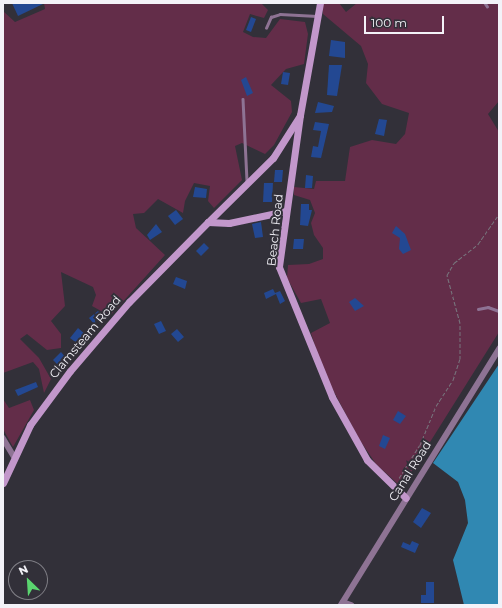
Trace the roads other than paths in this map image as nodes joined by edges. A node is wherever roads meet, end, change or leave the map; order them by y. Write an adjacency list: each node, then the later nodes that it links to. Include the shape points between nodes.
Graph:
1 (320, 3): 4 (street, Beach Road)
2 (484, 3): 3 (lane)
3 (487, 6)
4 (319, 16): 5 (lane, via 280,14 271,17); 7 (street, Beach Road)
5 (266, 28)
6 (243, 99): 8 (lane)
7 (300, 114): 8 (street, Clamsteam Road, via 273,158); 9 (street, Beach Road)
8 (247, 185): 10 (street, Clamsteam Road)
9 (286, 211): 10 (street, via 229,223); 17 (street, Beach Road, via 279,267 315,361 367,460)
10 (208, 222): 15 (street, Clamsteam Road, via 129,302 70,371 30,425)
11 (478, 309): 12 (lane, via 488,307)
12 (499, 311)
13 (499, 349): 17 (street, Canal Road)
14 (3, 438): 15 (street)
15 (14, 456): 16 (street, Clamsteam Road)
16 (3, 483)
17 (406, 498): 18 (street, Canal Road)
18 (342, 604): 19 (street)
19 (351, 605)

